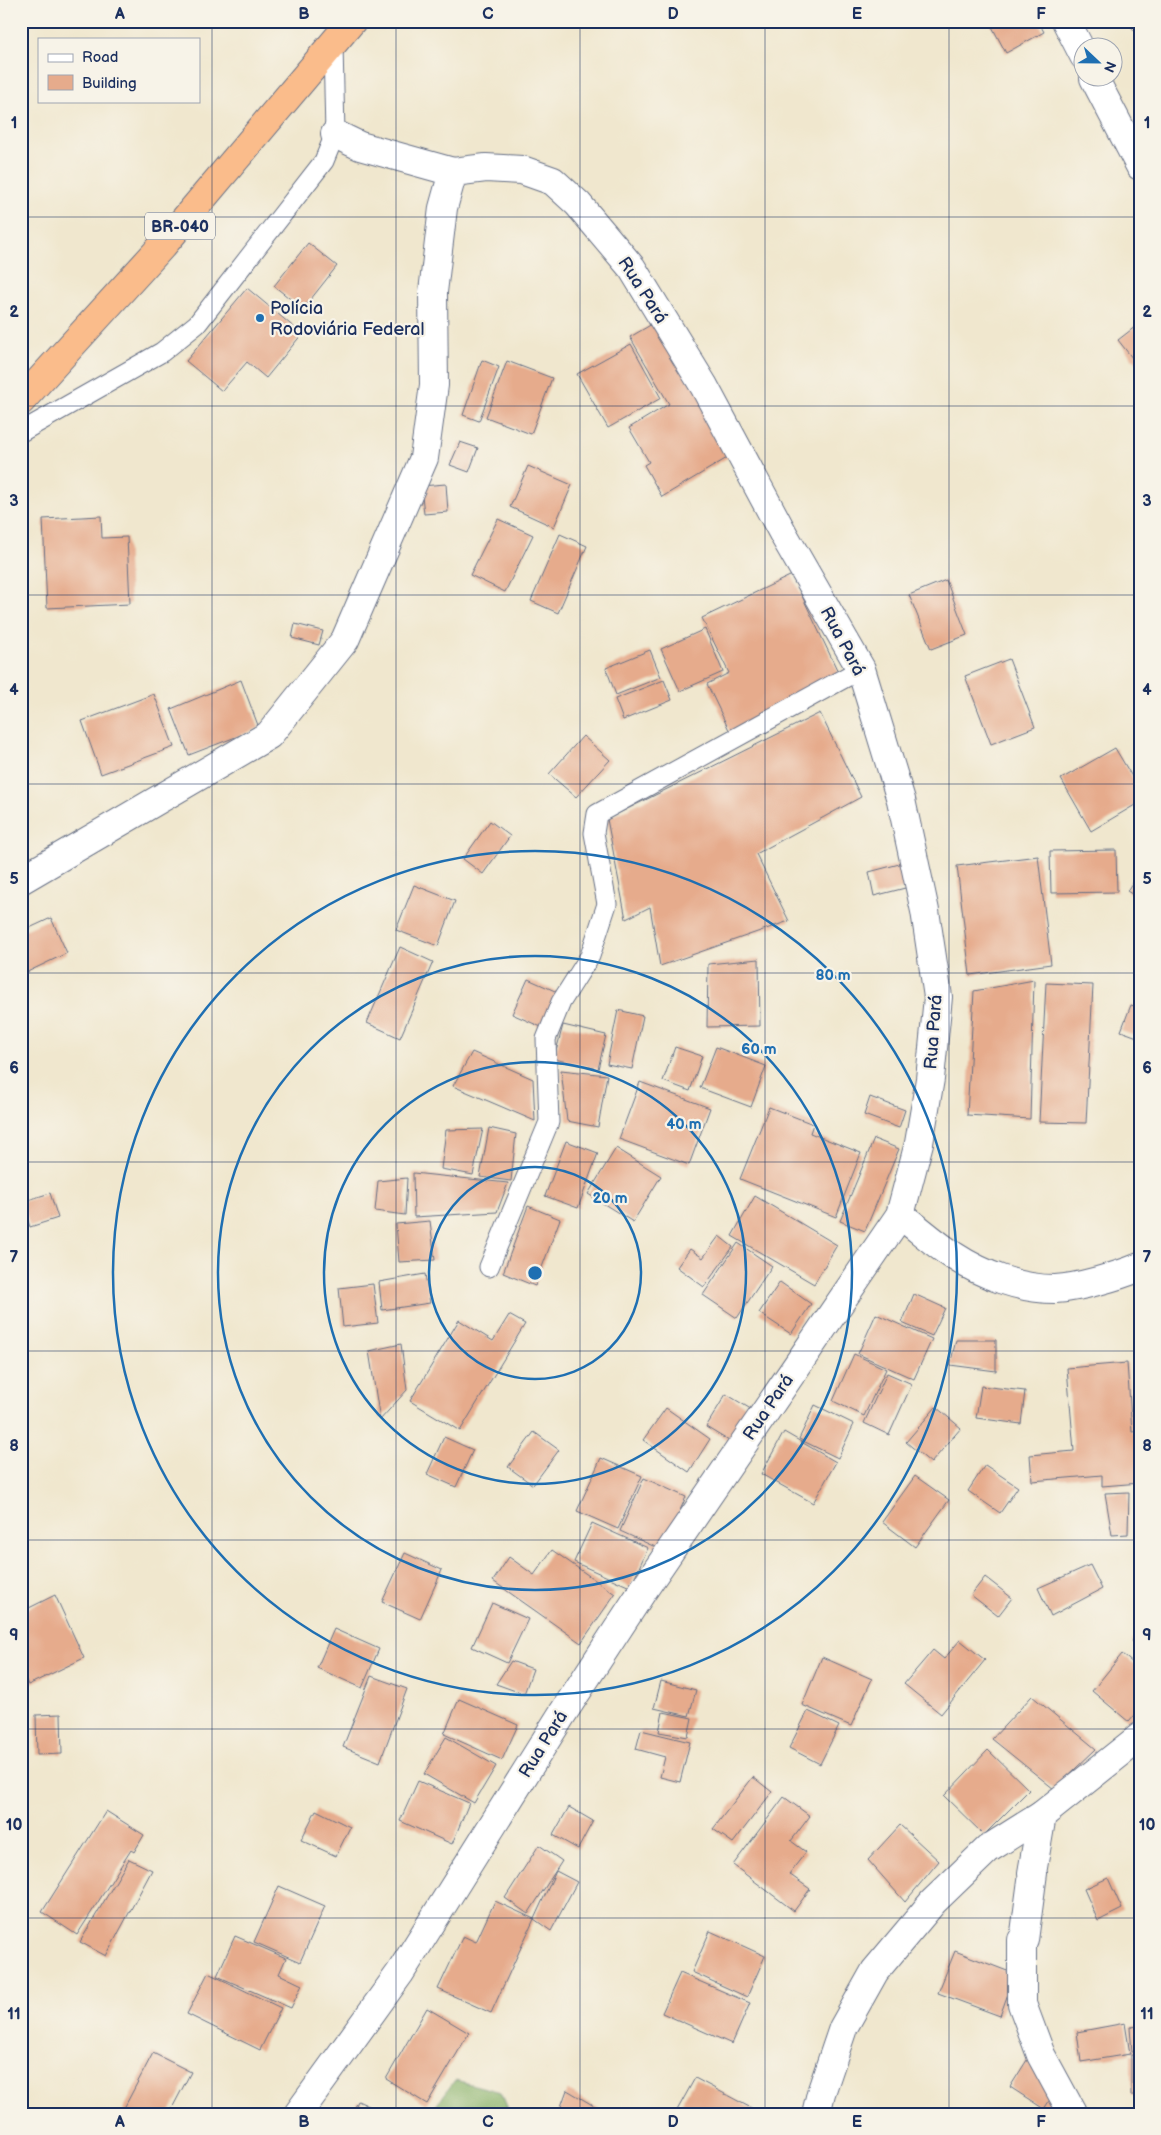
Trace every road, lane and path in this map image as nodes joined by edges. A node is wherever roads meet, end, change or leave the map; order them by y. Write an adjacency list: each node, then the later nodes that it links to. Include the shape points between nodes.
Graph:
1 (352, 21): 4 (highway, BR-040)
2 (1066, 21): 3 (street)
3 (1075, 38)
4 (333, 45): 6 (lane); 9 (highway, BR-040, via 163,246)
5 (1099, 88): 7 (street)
6 (335, 134): 8 (street, via 360,146); 10 (lane, via 324,161 197,324 162,352)
7 (1140, 166)
8 (453, 172): 11 (street, Rua Pará, via 486,168 522,170 553,181 578,204 632,268 704,386); 12 (street, via 443,208 433,292 434,385 424,458 345,640 269,735)
9 (21, 401)
10 (21, 432)
11 (861, 669): 13 (street, Rua Pará, via 901,800 925,911 938,997 930,1079 919,1143); 14 (lane, via 597,814 594,833 607,904 590,956 561,1002 546,1039 549,1122)
12 (31, 874)
13 (900, 1215): 15 (street, via 954,1256 1014,1284 1055,1289 1096,1281); 18 (street, Rua Pará, via 642,1592 400,1972)
14 (489, 1267)
15 (1140, 1267)
16 (1140, 1737): 17 (street)
17 (1042, 1815): 19 (street, via 988,1849 933,1902 875,1971 843,2028); 20 (street, via 1022,1940 1022,2004 1041,2055)
18 (298, 2114)
19 (816, 2114)
20 (1073, 2114)

